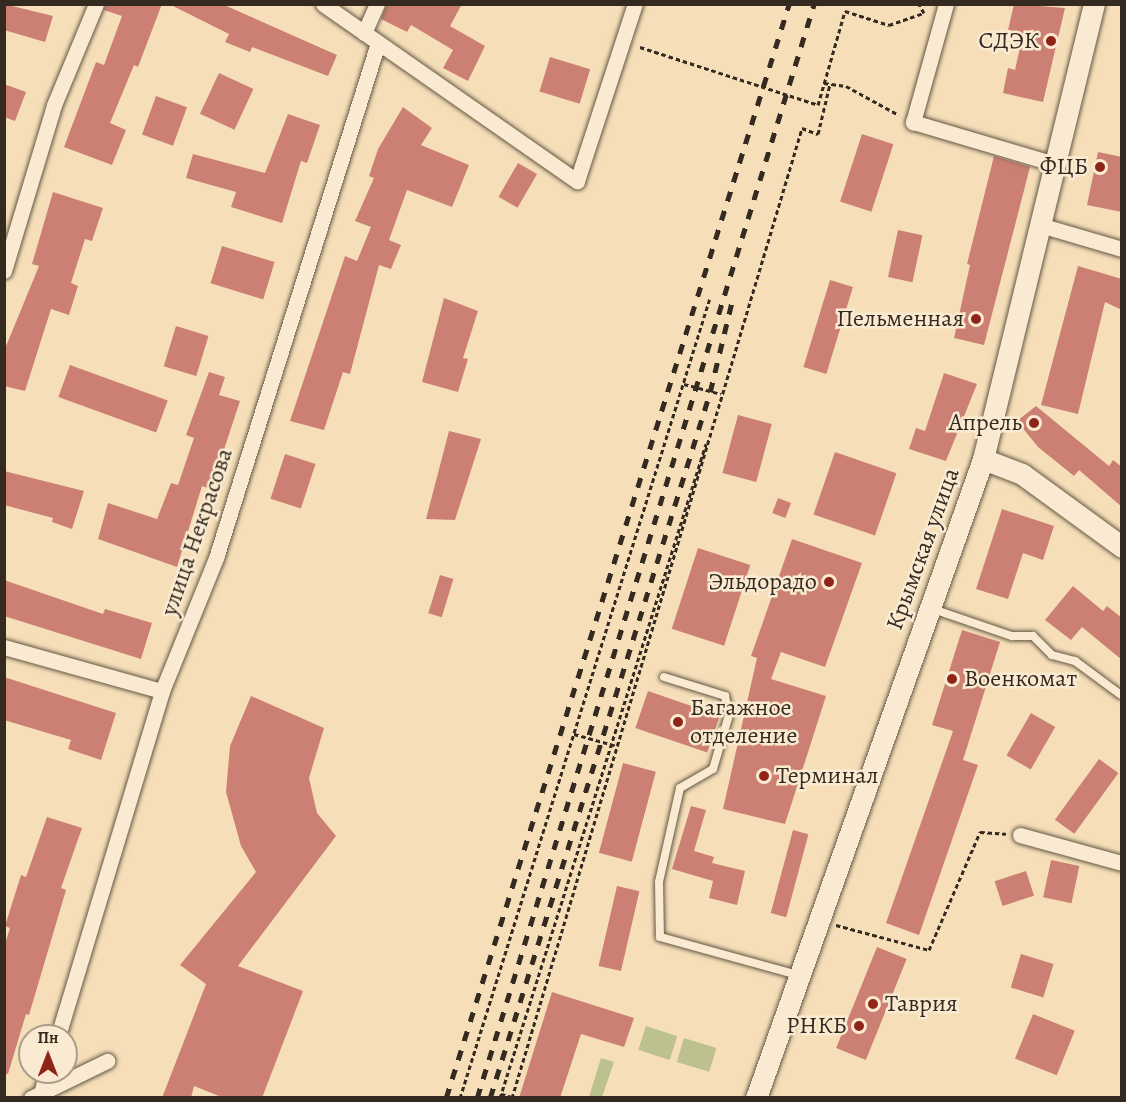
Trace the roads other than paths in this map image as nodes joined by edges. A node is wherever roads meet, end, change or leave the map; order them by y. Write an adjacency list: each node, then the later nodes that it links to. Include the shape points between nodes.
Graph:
1 (96, 4): 12 (street, via 54,105)
2 (323, 4): 7 (street)
3 (377, 4): 7 (street)
4 (635, 4): 8 (street, via 577,182)
5 (946, 4): 9 (street, via 913,123)
6 (1094, 4): 9 (main road, Крымская улица)
7 (364, 33): 8 (street)
8 (378, 43): 18 (street, улица Некрасова, via 216,558)
9 (1055, 164): 10 (main road, Крымская улица)
10 (1040, 225): 11 (street); 13 (main road, Крымская улица)
11 (1122, 249)
12 (4, 272)
13 (983, 459): 14 (main road, via 1022,474); 15 (main road, Крымская улица)
14 (1122, 547)
15 (929, 608): 19 (lane, via 1012,636 1033,636 1052,655 1075,661); 22 (main road, Крымская улица)
16 (4, 648): 18 (street)
17 (664, 677): 22 (lane, via 725,696 729,715 713,769 680,788 658,882 660,937)
18 (162, 691): 23 (street, улица Некрасова)
19 (1121, 695)
20 (1020, 835): 21 (street)
21 (1122, 863)
22 (798, 975): 25 (main road, Крымская улица)
23 (62, 1024)
24 (107, 1061): 26 (street)
25 (754, 1094)
26 (36, 1095)

